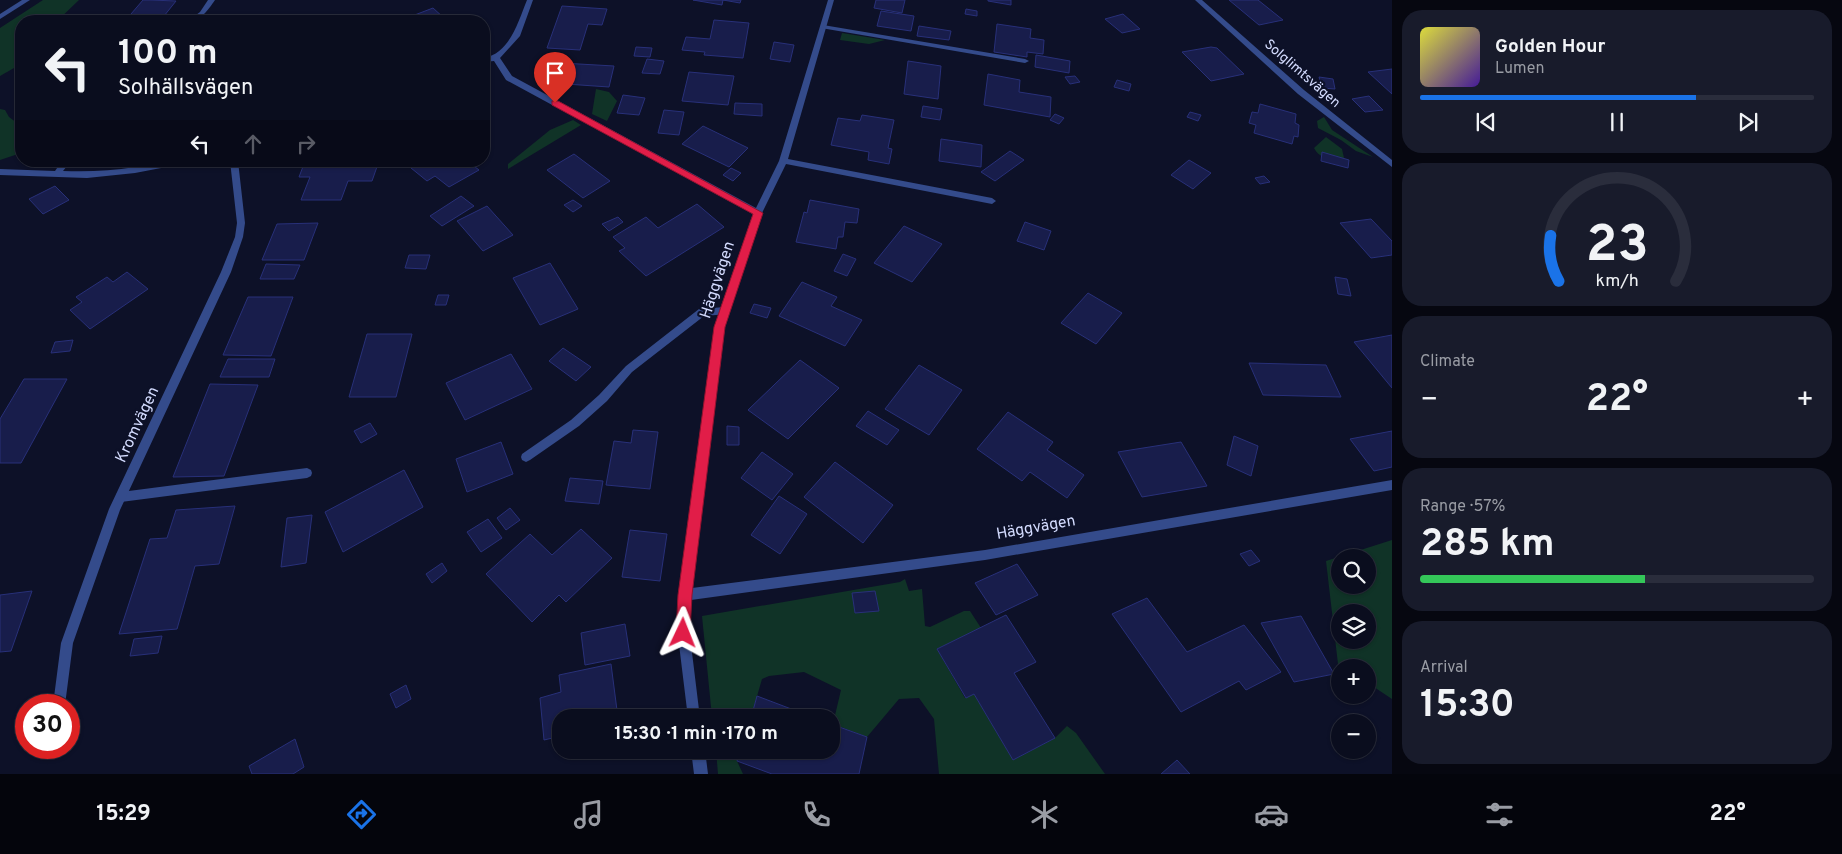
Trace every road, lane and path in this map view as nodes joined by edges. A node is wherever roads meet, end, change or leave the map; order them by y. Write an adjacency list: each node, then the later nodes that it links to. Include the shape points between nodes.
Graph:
1 (27, 0): 7 (street)
2 (212, 0): 6 (street)
3 (530, 0): 9 (street, via 516,36)
4 (831, 0): 8 (street, Häggvägen)
5 (1198, 0): 13 (street, Solglimtsvägen, via 1301,92)
6 (198, 15)
7 (0, 17)
8 (823, 27): 11 (street); 12 (street, Häggvägen)
9 (496, 58): 10 (street); 20 (street, via 509,78)
10 (490, 59)
11 (1025, 61)
12 (783, 161): 19 (street); 20 (street, Häggvägen)
13 (1392, 164)
14 (62, 167): 18 (street)
15 (151, 167): 18 (street, via 87,175)
16 (235, 167): 25 (street, Kromvägen, via 240,238)
17 (0, 172): 18 (street)
18 (56, 175)
19 (992, 201)
20 (758, 213): 21 (street, Häggvägen)
21 (725, 311): 22 (street, via 702,312 629,369 575,423); 26 (street, Häggvägen, via 720,327)
22 (526, 458)
23 (307, 473): 25 (street)
24 (1392, 485): 26 (street, Häggvägen, via 985,555)
25 (121, 497): 27 (street, Kromvägen, via 67,642)
26 (685, 595): 28 (street, Häggvägen, via 683,628)
27 (60, 694)
28 (693, 709)
29 (699, 759): 30 (street)
30 (701, 774)

